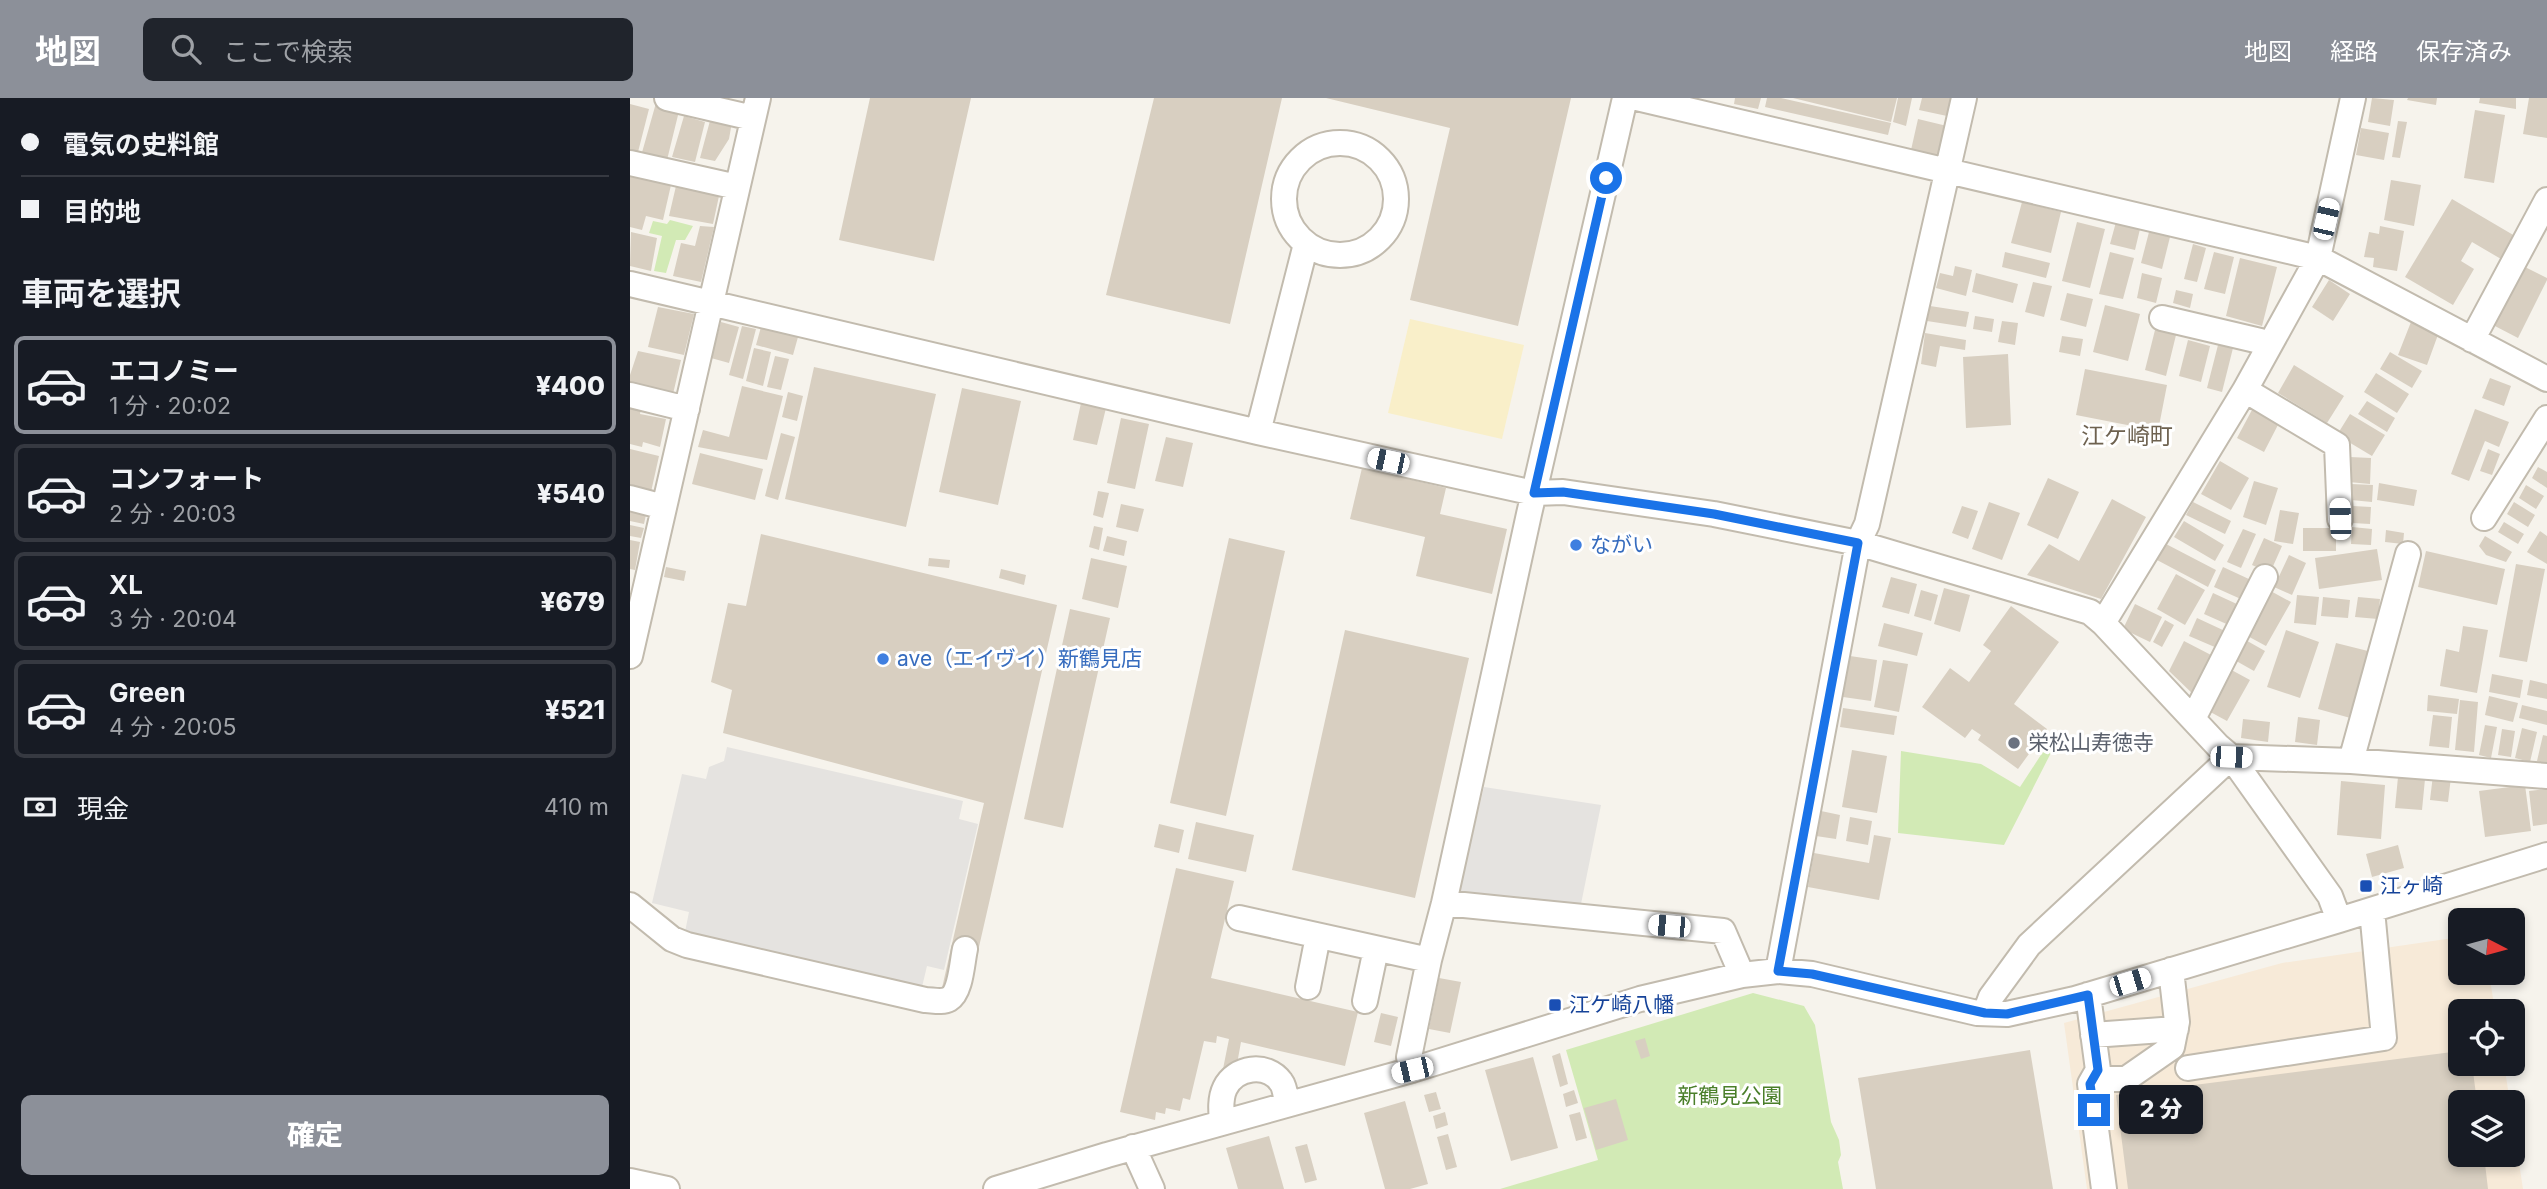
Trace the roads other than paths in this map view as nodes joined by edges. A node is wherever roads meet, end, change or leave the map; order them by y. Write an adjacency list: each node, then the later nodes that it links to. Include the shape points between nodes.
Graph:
1 (667, 98): 6 (street)
2 (1625, 98): 24 (street)
3 (1637, 98): 8 (street)
4 (1964, 98): 8 (street)
5 (2353, 98): 12 (street)
6 (756, 108): 9 (street)
7 (630, 163): 9 (street)
8 (1948, 170): 12 (street); 29 (street, via 1867,524)
9 (737, 187): 14 (street)
10 (2547, 200): 16 (street)
11 (1306, 244): 11 (street, via 1285,211 1290,173 1301,158 1328,144 1347,143 1369,151 1384,164 1393,181 1396,201 1392,220 1366,248 1348,254 1328,254); 23 (street)
12 (2318, 258): 16 (street); 17 (street)
13 (630, 284): 14 (street)
14 (710, 303): 21 (street); 23 (street)
15 (2162, 318): 17 (street)
16 (2472, 340): 18 (street)
17 (2269, 346): 19 (street)
18 (2547, 379)
19 (2245, 390): 28 (street, via 2337,445); 33 (street)
20 (630, 395): 21 (street)
21 (687, 409): 26 (street)
22 (2547, 418): 27 (street)
23 (1258, 432): 24 (street)
24 (1534, 493): 29 (street, via 1563,492 1714,514); 40 (street)
25 (630, 498): 26 (street)
26 (664, 507): 32 (street)
27 (2484, 518)
28 (2340, 519)
29 (1858, 543): 33 (street, via 2090,612); 50 (street)
30 (2408, 554): 37 (street)
31 (2265, 577): 35 (street)
32 (639, 578): 34 (street)
33 (2103, 623): 35 (street)
34 (630, 656)
35 (2192, 718): 36 (street)
36 (2231, 757): 37 (street); 44 (street, via 2330,896); 55 (street, via 2029,945 1991,997)
37 (2351, 761): 38 (street)
38 (2547, 776)
39 (2547, 855): 42 (street)
40 (1444, 903): 48 (street); 51 (street, via 1723,931)
41 (630, 905): 46 (street, via 672,939 687,945 735,950 941,1001 956,992)
42 (2372, 910): 44 (street); 58 (street, via 2384,1038)
43 (1239, 918): 45 (street)
44 (2339, 920): 49 (street)
45 (1318, 936): 47 (street); 52 (street)
46 (965, 949)
47 (1376, 949): 48 (street); 54 (street)
48 (1429, 960): 59 (street, via 1409,1057)
49 (2171, 970): 53 (street); 56 (street)
50 (1778, 971): 51 (street); 55 (street, via 1812,974)
51 (1742, 975): 59 (street, via 1640,999)
52 (1308, 987)
53 (2088, 995): 55 (street, via 2007,1014); 57 (street)
54 (1365, 1000)
55 (1985, 1013)
56 (2176, 1029): 57 (street); 60 (street, via 2172,1048 2126,1079)
57 (2093, 1035): 60 (street, via 2098,1070)
58 (2188, 1068)
59 (1412, 1070): 61 (street)
60 (2093, 1079): 68 (street)
61 (1287, 1104): 62 (street); 62 (street, via 1282,1083 1255,1068 1238,1073 1225,1087)
62 (1222, 1122): 63 (street)
63 (1133, 1147): 66 (street); 67 (street)
64 (630, 1181): 65 (street)
65 (667, 1189)
66 (996, 1189)
67 (1152, 1189)
68 (2104, 1189)

